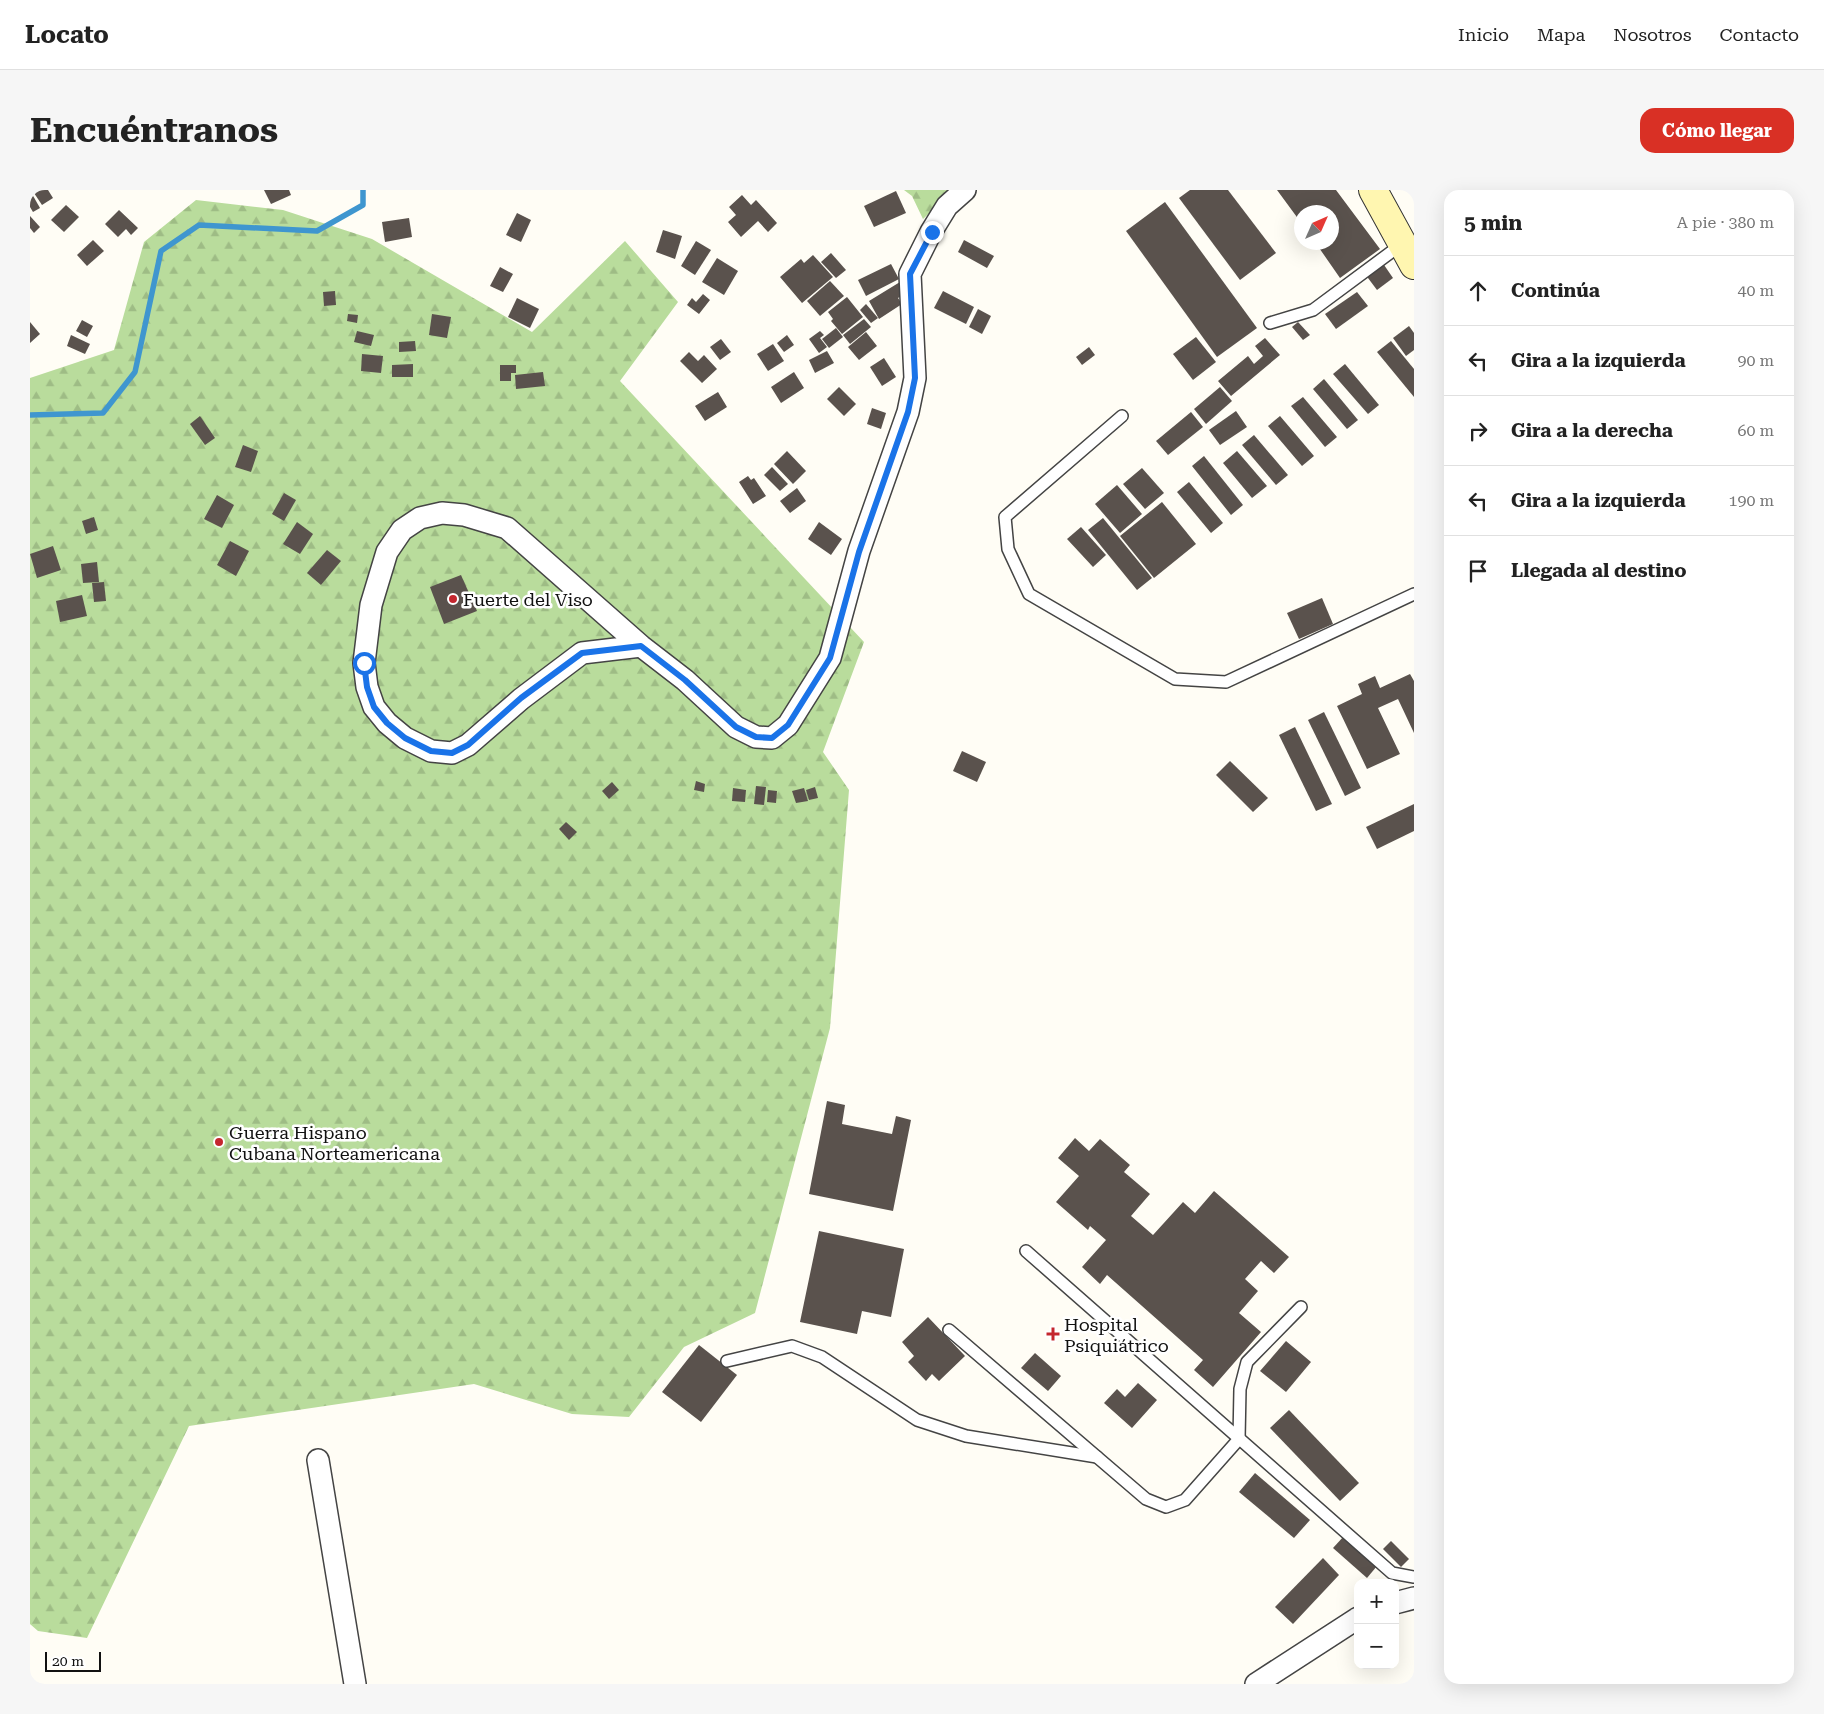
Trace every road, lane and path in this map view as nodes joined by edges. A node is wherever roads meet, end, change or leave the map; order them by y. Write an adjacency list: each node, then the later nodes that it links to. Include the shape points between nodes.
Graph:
1 (965, 190): 7 (street, via 947,206 910,274 915,378 908,412 859,552 830,658 788,725 772,738 756,737 736,727 685,680)
2 (1374, 190): 3 (street)
3 (1409, 254): 4 (lane, via 1313,310)
4 (1270, 323)
5 (1122, 416): 6 (lane, via 1005,517 1008,549 1029,594 1175,679 1226,682)
6 (1414, 594)
7 (641, 646): 7 (street, via 507,528 464,515 442,514 420,518 402,530 387,552 371,605 364,663 374,707 387,723 405,738 431,751 452,753 468,745 521,698 582,653)
8 (1026, 1251): 12 (lane)
9 (1301, 1306): 12 (lane, via 1247,1362 1240,1390)
10 (949, 1330): 13 (lane)
11 (727, 1361): 13 (lane, via 792,1346 822,1358 917,1420 966,1436)
12 (1239, 1439): 13 (lane, via 1185,1500 1166,1507 1146,1499); 15 (lane, via 1392,1573)
13 (1097, 1457)
14 (318, 1460): 19 (street)
15 (1414, 1577)
16 (1414, 1598): 17 (street)
17 (1399, 1602)
18 (1354, 1621): 20 (street)
19 (355, 1684)
20 (1256, 1684)

